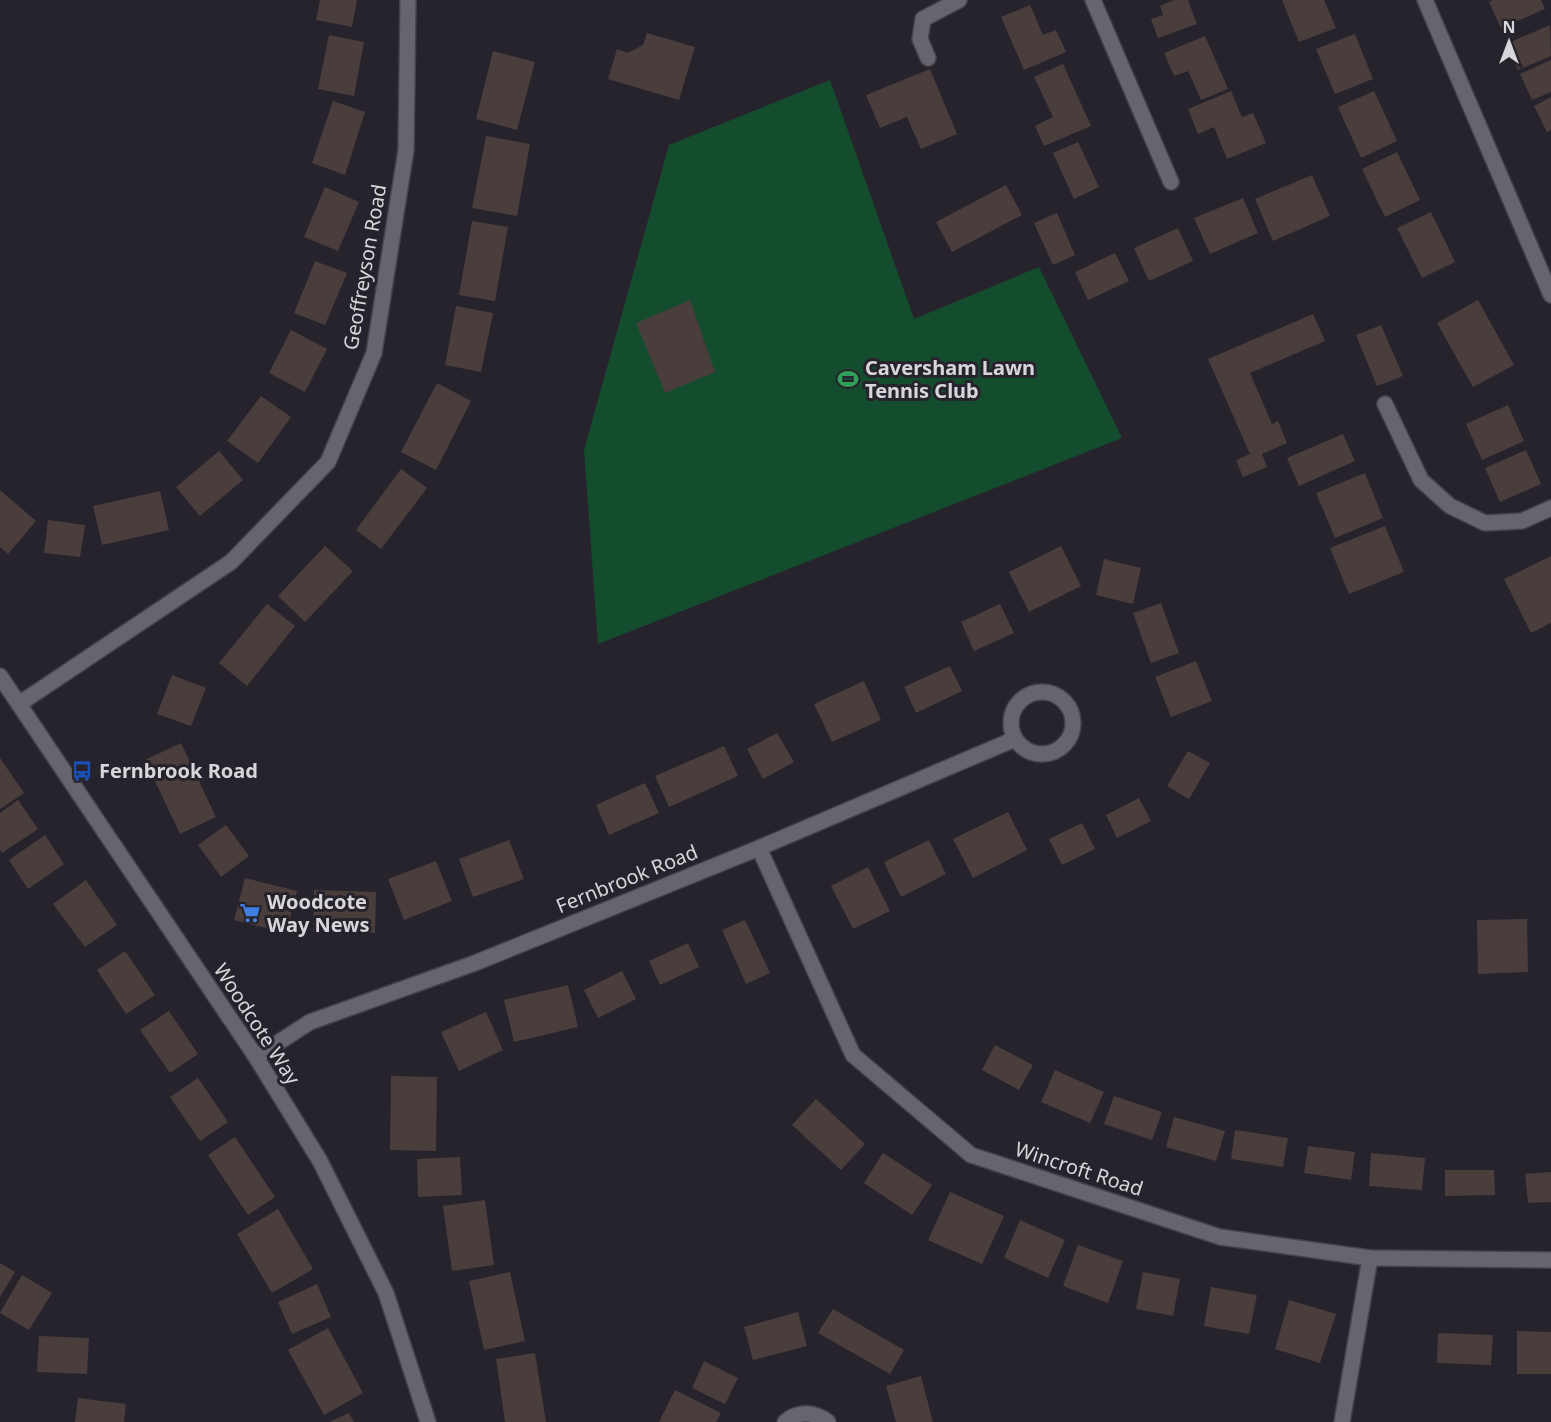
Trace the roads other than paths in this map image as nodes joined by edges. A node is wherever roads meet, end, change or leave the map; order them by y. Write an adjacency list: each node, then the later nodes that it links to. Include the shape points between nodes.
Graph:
1 (408, 0): 11 (street, Geoffreyson Road, via 406,150 374,353 328,462 231,562)
2 (959, 0): 5 (street, via 923,19 920,39)
3 (1092, 0): 6 (street)
4 (1425, 0): 7 (street)
5 (928, 58)
6 (1171, 182)
7 (1551, 295)
8 (1385, 404): 9 (street, via 1421,480 1450,506 1485,523 1522,521)
9 (1551, 508)
10 (0, 676): 11 (street, Woodcote Way)
11 (19, 704): 14 (street, Woodcote Way)
12 (1015, 739): 12 (street, via 1011,729 1014,709 1029,694 1050,692 1067,704 1074,723 1068,742 1060,750 1051,754 1030,753); 13 (street, Fernbrook Road)
13 (759, 848): 14 (street, Fernbrook Road, via 475,963 310,1022); 15 (street, Wincroft Road, via 853,1055 971,1155 1220,1238)
14 (256, 1057): 17 (street, Woodcote Way, via 320,1161 386,1293)
15 (1370, 1258): 16 (street, Wincroft Road); 20 (street)
16 (1551, 1260)
17 (428, 1422)
18 (785, 1422): 19 (street, via 808,1413)
19 (828, 1422)
20 (1342, 1422)

